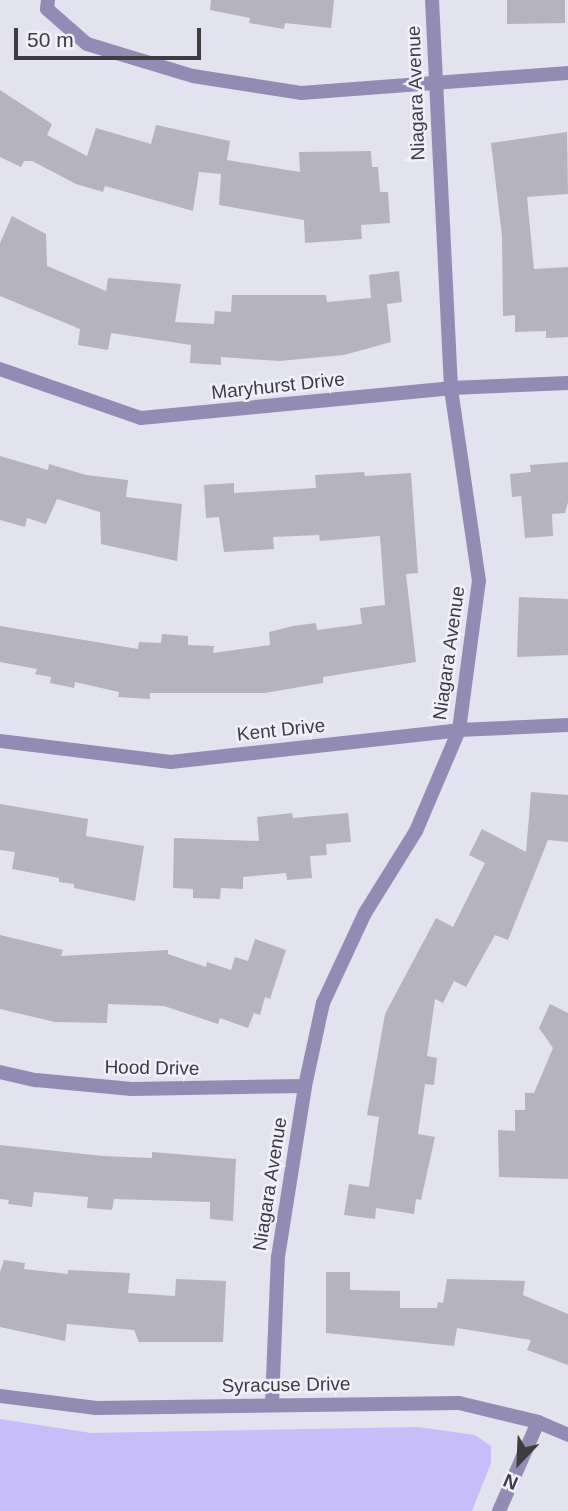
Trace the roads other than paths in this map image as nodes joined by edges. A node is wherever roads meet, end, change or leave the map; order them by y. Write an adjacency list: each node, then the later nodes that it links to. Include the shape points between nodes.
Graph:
1 (432, 0): 4 (street, Niagara Avenue)
2 (47, 5): 4 (street, via 87,44 193,76 301,93)
3 (568, 73): 4 (street)
4 (433, 81): 7 (street, Niagara Avenue)
5 (0, 369): 7 (street, Maryhurst Drive, via 141,418)
6 (568, 383): 7 (street, Maryhurst Drive)
7 (451, 388): 9 (street, Niagara Avenue, via 479,581)
8 (568, 725): 9 (street, Kent Drive)
9 (459, 730): 10 (street, Kent Drive, via 171,762); 12 (street, Niagara Avenue, via 416,831 365,913 323,1003)
10 (0, 741)
11 (0, 1072): 12 (street, Hood Drive, via 132,1089)
12 (305, 1086): 14 (street, Niagara Avenue, via 278,1257)
13 (0, 1396): 14 (street, Syracuse Drive, via 96,1408)
14 (272, 1404): 15 (street, Syracuse Drive, via 459,1403)
15 (538, 1422): 16 (street, Syracuse Drive); 17 (street)
16 (568, 1435)
17 (499, 1511)

